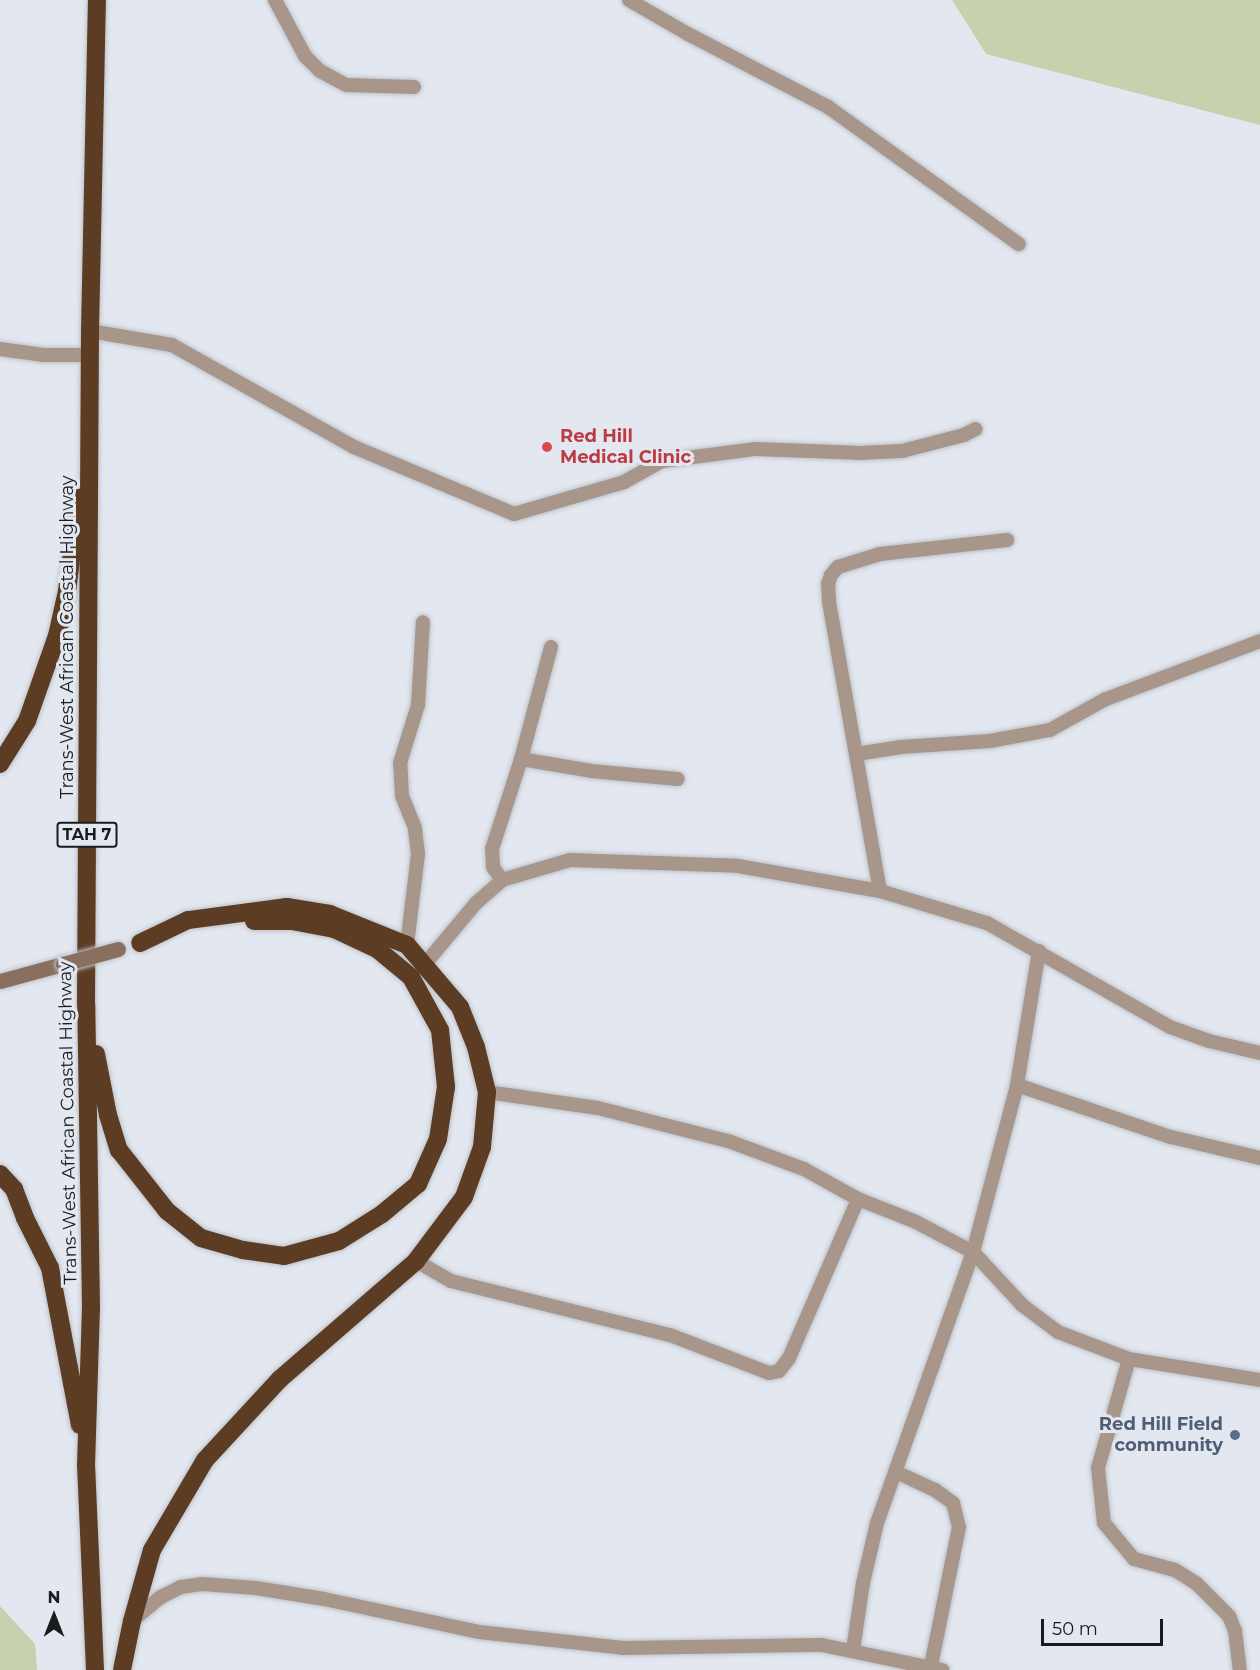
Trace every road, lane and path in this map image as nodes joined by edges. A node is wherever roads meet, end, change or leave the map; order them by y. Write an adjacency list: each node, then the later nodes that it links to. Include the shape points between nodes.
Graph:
1 (97, 0): 6 (highway, Trans-West African Coastal Highway / TAH 7)
2 (275, 0): 4 (street, via 305,56 320,72 346,85)
3 (629, 0): 5 (street, via 828,107)
4 (414, 87)
5 (1019, 244)
6 (90, 331): 8 (highway, Trans-West African Coastal Highway / TAH 7); 10 (street, via 172,345 354,447 514,514 624,482 662,462 756,449 902,451)
7 (0, 349): 8 (street, via 44,355)
8 (90, 355): 9 (highway, Trans-West African Coastal Highway / TAH 7)
9 (90, 383): 17 (highway, via 75,541 57,636 27,721); 26 (highway, Trans-West African Coastal Highway / TAH 7)
10 (976, 429)
11 (1007, 540): 15 (street, via 880,554 838,567 831,575 829,601)
12 (423, 622): 22 (street, via 418,705 400,763 402,796 415,828 418,854)
13 (1260, 641): 15 (street, via 1106,699 1050,730 990,741)
14 (551, 647): 16 (street)
15 (856, 754): 20 (street)
16 (521, 759): 18 (street, via 591,771); 19 (street, via 492,849 493,867)
17 (0, 764)
18 (678, 779)
19 (502, 880): 20 (street, via 581,860 738,866); 24 (street, via 476,903)
20 (880, 891): 23 (street, via 987,922)
21 (140, 942): 22 (highway, via 188,920 287,907 330,914); 25 (street, bridge); 26 (highway, via 192,927 292,921 334,929 377,949 411,977 440,1030 446,1087 438,1139 418,1184 382,1214 339,1241 285,1256 201,1238 167,1211 119,1150 108,1115)
22 (407, 945): 24 (highway)
23 (1039, 951): 27 (street, via 1170,1027); 28 (street)
24 (425, 964): 29 (highway, via 460,1007 476,1047)
25 (0, 981)
26 (86, 1004): 37 (highway, Trans-West African Coastal Highway / TAH 7, via 91,1306)
27 (1260, 1053)
28 (1017, 1084): 30 (street, via 1171,1137); 33 (street)
29 (487, 1092): 32 (street, via 598,1108 731,1142 804,1169); 34 (highway, via 482,1147 464,1197)
30 (1260, 1158)
31 (0, 1174): 37 (highway, via 14,1189 50,1268)
32 (858, 1199): 33 (street, via 916,1222); 34 (street, via 789,1358 779,1371 769,1373 670,1335 452,1281)
33 (973, 1252): 35 (street, via 1022,1305 1058,1332); 38 (street)
34 (416, 1261): 39 (highway, via 280,1379 204,1460 152,1550)
35 (1128, 1359): 36 (street); 44 (street, via 1098,1468 1104,1523 1134,1559 1182,1574 1229,1616)
36 (1260, 1380)
37 (86, 1466): 42 (highway, Trans-West African Coastal Highway / TAH 7)
38 (896, 1472): 40 (street, via 877,1523); 41 (street, via 953,1503 959,1527)
39 (132, 1622): 40 (street, via 181,1587 202,1584 324,1599 479,1632 623,1648 822,1645); 43 (highway)
40 (853, 1650): 41 (street)
41 (937, 1668)
42 (95, 1670)
43 (122, 1670)
44 (1240, 1670)

